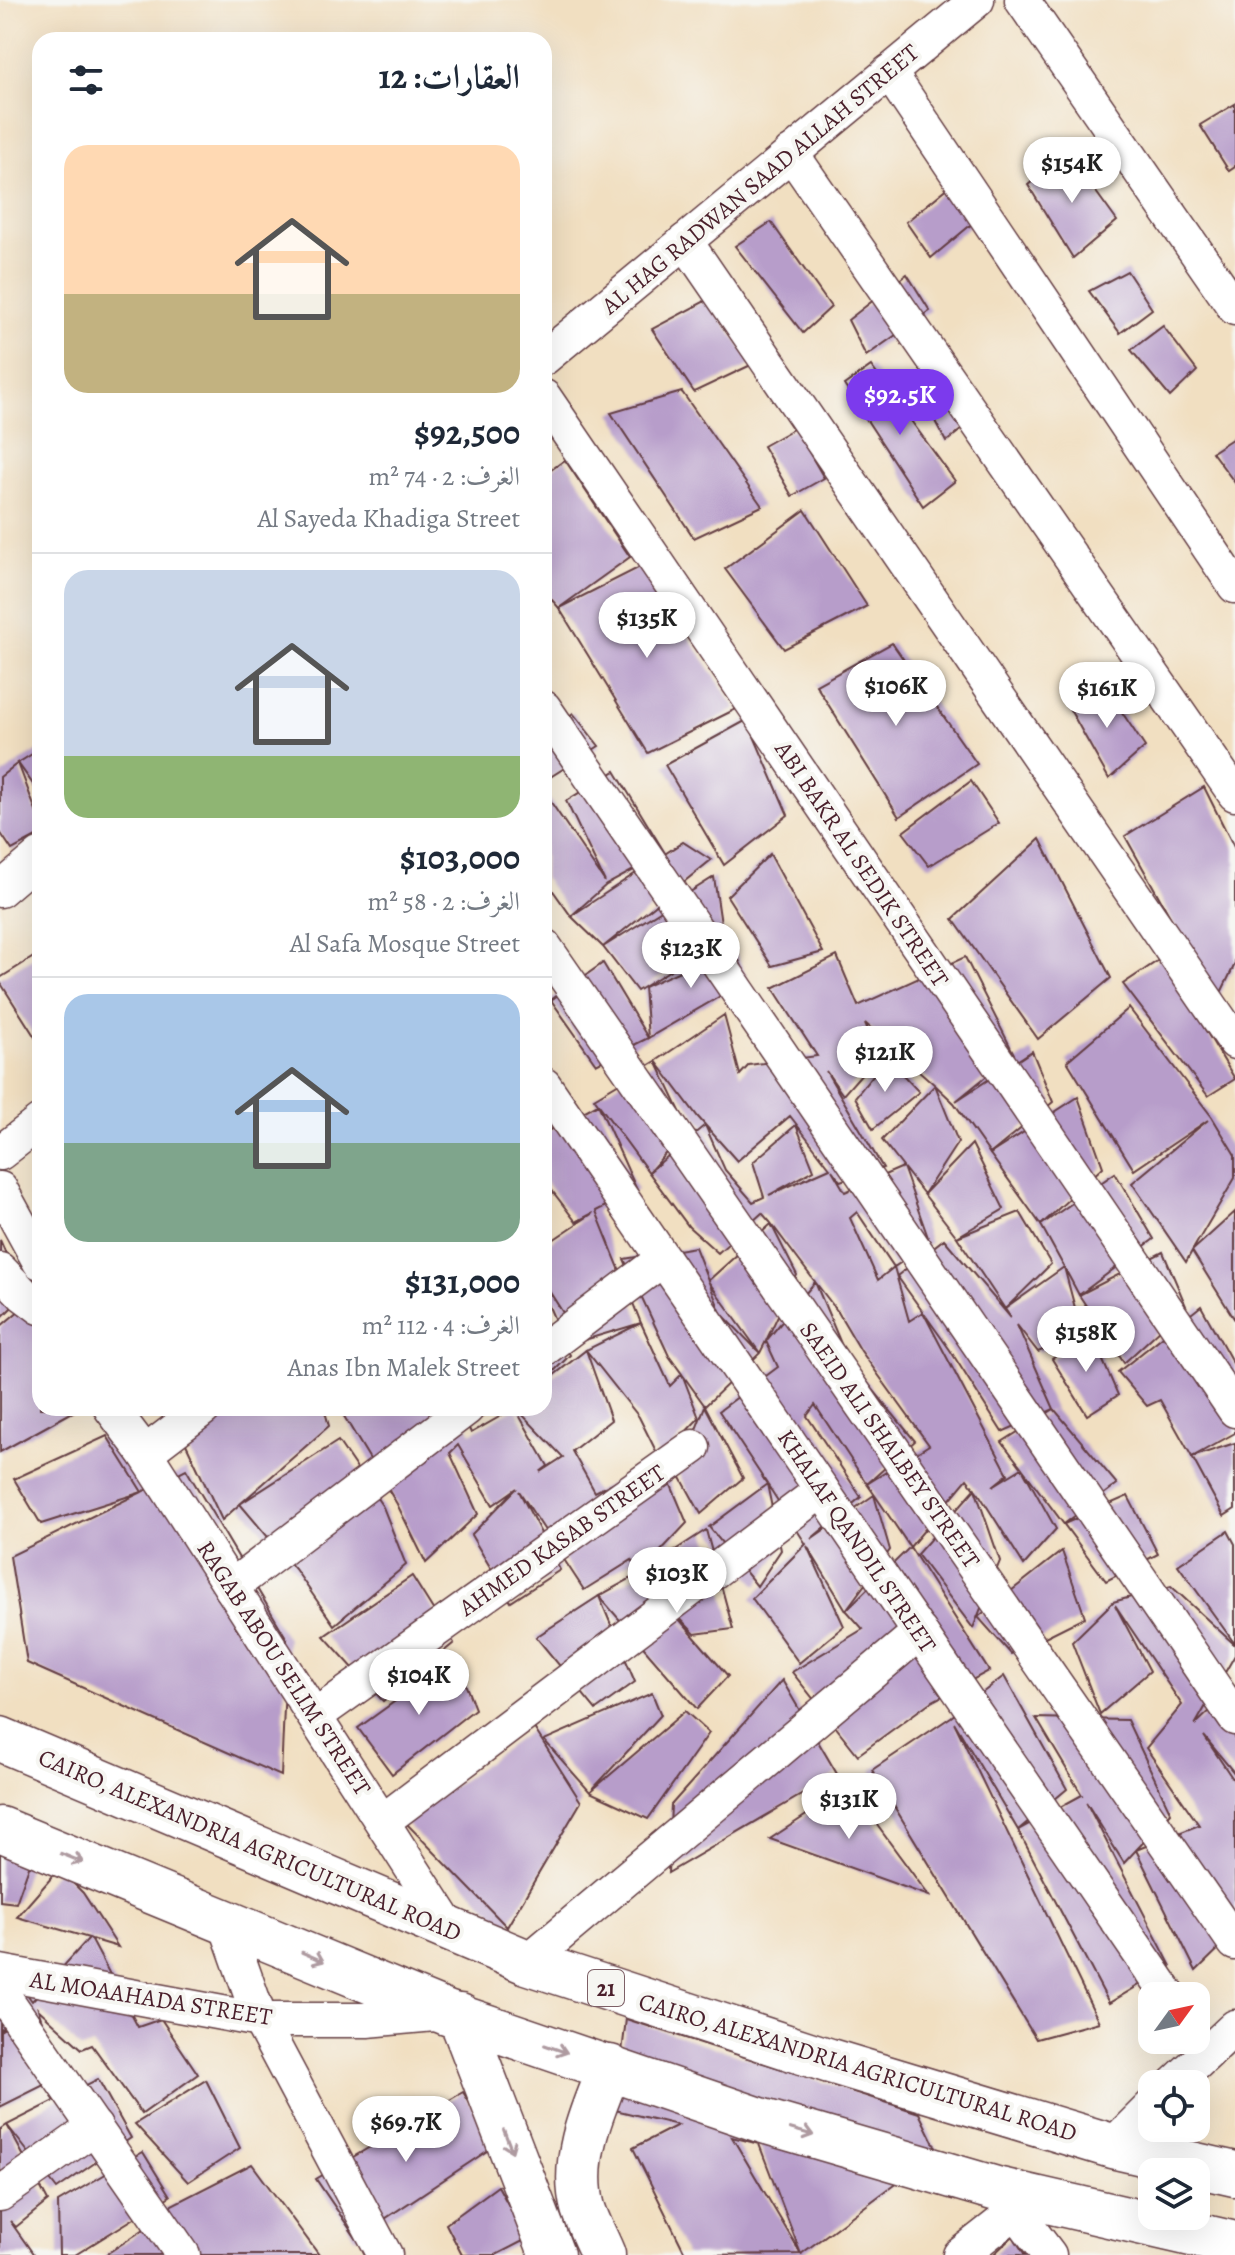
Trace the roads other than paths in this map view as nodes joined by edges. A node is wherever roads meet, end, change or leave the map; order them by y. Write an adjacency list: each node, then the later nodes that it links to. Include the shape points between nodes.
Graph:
1 (977, 0): 3 (street, AL HAG RADWAN SAAD ALLAH STREET)
2 (1022, 0): 6 (street)
3 (889, 72): 4 (street, AL HAG RADWAN SAAD ALLAH STREET); 9 (street)
4 (791, 153): 5 (street, AL HAG RADWAN SAAD ALLAH STREET); 11 (street)
5 (685, 241): 7 (street, AL HAG RADWAN SAAD ALLAH STREET); 15 (street)
6 (1235, 308)
7 (552, 351)
8 (552, 409): 25 (street, ABI BAKR AL SEDIK STREET)
9 (1235, 586)
10 (552, 720): 35 (street)
11 (1235, 794)
12 (32, 863): 13 (street)
13 (0, 890)
14 (552, 958): 41 (street, SAEID ALI SHALBEY STREET)
15 (1235, 1042)
16 (552, 1097): 21 (street, KHALAF QANDIL STREET)
17 (32, 1128): 18 (street)
18 (0, 1153)
19 (0, 1189): 20 (street)
20 (32, 1247)
21 (663, 1259): 24 (street); 31 (street, KHALAF QANDIL STREET)
22 (0, 1270): 23 (street)
23 (32, 1301)
24 (552, 1343)
25 (1235, 1410)
26 (117, 1416): 30 (street, RAGAB ABOU SELIM STREET)
27 (194, 1416): 30 (street)
28 (456, 1416): 32 (street)
29 (693, 1447): 34 (street, AHMED KASAB STREET)
30 (145, 1453): 32 (street, RAGAB ABOU SELIM STREET)
31 (822, 1490): 33 (street, KHALAF QANDIL STREET); 37 (street)
32 (231, 1587): 34 (street, RAGAB ABOU SELIM STREET)
33 (920, 1632): 42 (street); 44 (street, KHALAF QANDIL STREET)
34 (315, 1716): 37 (street, RAGAB ABOU SELIM STREET)
35 (1235, 1718)
36 (0, 1739): 40 (main road, CAIRO, ALEXANDRIA AGRICULTURAL ROAD / 21)
37 (383, 1821): 40 (street, RAGAB ABOU SELIM STREET)
38 (0, 1829): 39 (main road, one-way to 39)
39 (225, 1921): 46 (main road, one-way to 46); 47 (street)
40 (452, 1931): 42 (main road, CAIRO, ALEXANDRIA AGRICULTURAL ROAD / 21)
41 (1235, 1943)
42 (527, 1962): 53 (main road, CAIRO, ALEXANDRIA AGRICULTURAL ROAD / 21)
43 (0, 1972): 47 (street, AL MOAAHADA STREET)
44 (1159, 1982)
45 (0, 1991): 52 (street)
46 (453, 2014): 47 (street, AL MOAAHADA STREET); 50 (main road, one-way to 50); 60 (main road, one-way to 60)
47 (260, 2020): 59 (street)
48 (1235, 2027): 49 (street)
49 (1210, 2039)
50 (610, 2067): 56 (main road, one-way to 56); 61 (main road, via 586,2129 580,2168 583,2207)
51 (1138, 2120): 53 (street)
52 (95, 2127): 55 (street); 58 (street)
53 (1112, 2146): 54 (main road, CAIRO, ALEXANDRIA AGRICULTURAL ROAD / 21)
54 (1235, 2174)
55 (0, 2194)
56 (1008, 2201): 57 (main road); 62 (street); 63 (street)
57 (1219, 2245)
58 (183, 2255)
59 (385, 2255)
60 (552, 2255)
61 (603, 2255)
62 (960, 2255)
63 (1049, 2255)

